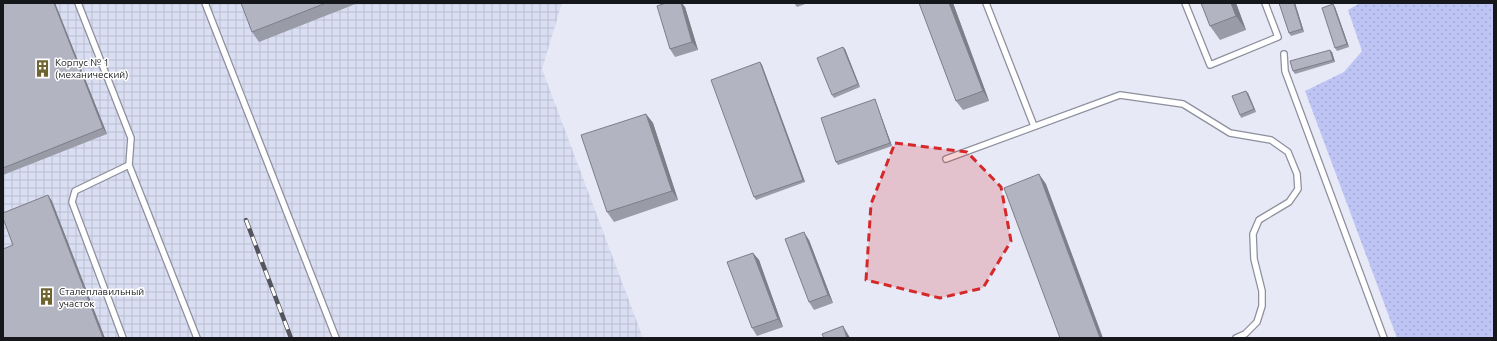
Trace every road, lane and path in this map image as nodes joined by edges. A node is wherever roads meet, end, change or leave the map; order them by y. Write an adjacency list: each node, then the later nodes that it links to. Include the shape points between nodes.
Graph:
1 (78, 3): 9 (lane, via 131,138)
2 (205, 3): 12 (lane)
3 (986, 3): 7 (lane)
4 (1185, 3): 5 (lane, via 1210,65 1278,37)
5 (1265, 3)
6 (1284, 54): 14 (lane, via 1285,71)
7 (1034, 126): 8 (lane); 13 (lane, via 1120,95 1182,104 1230,133 1271,140 1288,152 1297,174 1298,189 1289,202 1259,220 1253,234 1254,259 1262,291 1262,306 1257,322 1245,334)
8 (946, 159)
9 (129, 165): 10 (lane, via 75,191 72,202); 11 (lane)
10 (123, 338)
11 (197, 338)
12 (336, 338)
13 (1236, 338)
14 (1384, 338)

